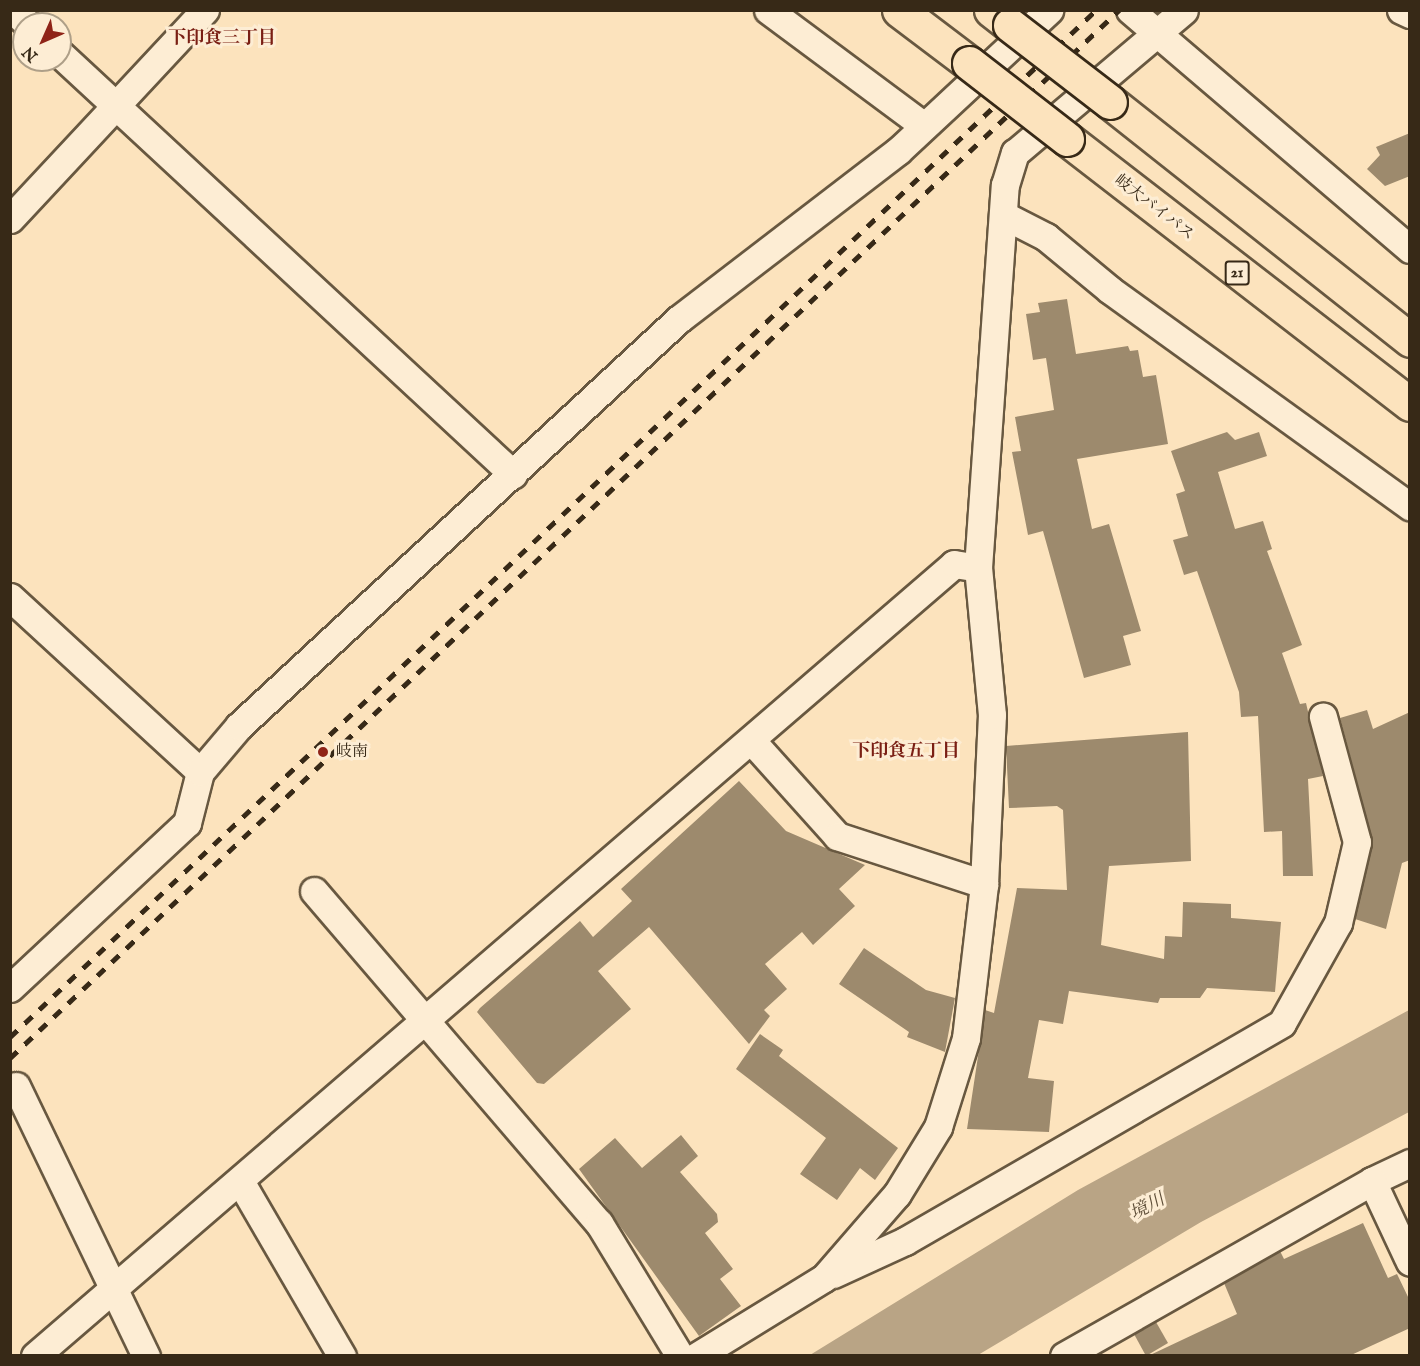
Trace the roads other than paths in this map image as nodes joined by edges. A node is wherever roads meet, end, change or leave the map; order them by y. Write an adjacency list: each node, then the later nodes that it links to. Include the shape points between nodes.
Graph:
1 (205, 10): 12 (street)
2 (768, 10): 13 (street)
3 (899, 10): 18 (highway, 岐大バイパス / 21, bridge)
4 (1049, 10): 13 (street)
5 (1130, 10): 10 (street)
6 (1184, 10): 10 (street)
7 (1402, 11): 8 (street)
8 (1410, 14)
9 (1001, 18): 17 (highway, bridge)
10 (1156, 30): 14 (street, via 1015,153 1005,185); 16 (street)
11 (72, 65): 12 (street)
12 (116, 106): 15 (street); 19 (street)
13 (924, 126): 19 (street, via 679,319)
14 (1007, 217): 20 (street, via 1046,237 1110,290); 21 (street)
15 (10, 219)
16 (1410, 249)
17 (1410, 340)
18 (1410, 404)
19 (513, 474): 25 (street, via 239,726)
20 (1410, 506)
21 (978, 568): 24 (street, via 954,564); 26 (street, via 992,715)
22 (10, 597): 25 (street)
23 (1323, 717): 35 (street, via 1357,842 1338,923 1282,1023 905,1241)
24 (751, 740): 26 (street, via 837,836); 29 (street)
25 (200, 772): 28 (street, via 187,823)
26 (984, 884): 35 (street, via 966,1038 938,1127 897,1194)
27 (314, 891): 29 (street)
28 (10, 988)
29 (428, 1021): 32 (street); 40 (street, via 599,1223)
30 (16, 1086): 36 (street)
31 (1410, 1163): 33 (street)
32 (240, 1181): 36 (street); 39 (street)
33 (1372, 1181): 34 (street); 42 (street)
34 (1410, 1262)
35 (824, 1278): 41 (street)
36 (111, 1291): 37 (street); 38 (street)
37 (35, 1356)
38 (146, 1356)
39 (342, 1356)
40 (680, 1356)
41 (697, 1356)
42 (1064, 1356)

